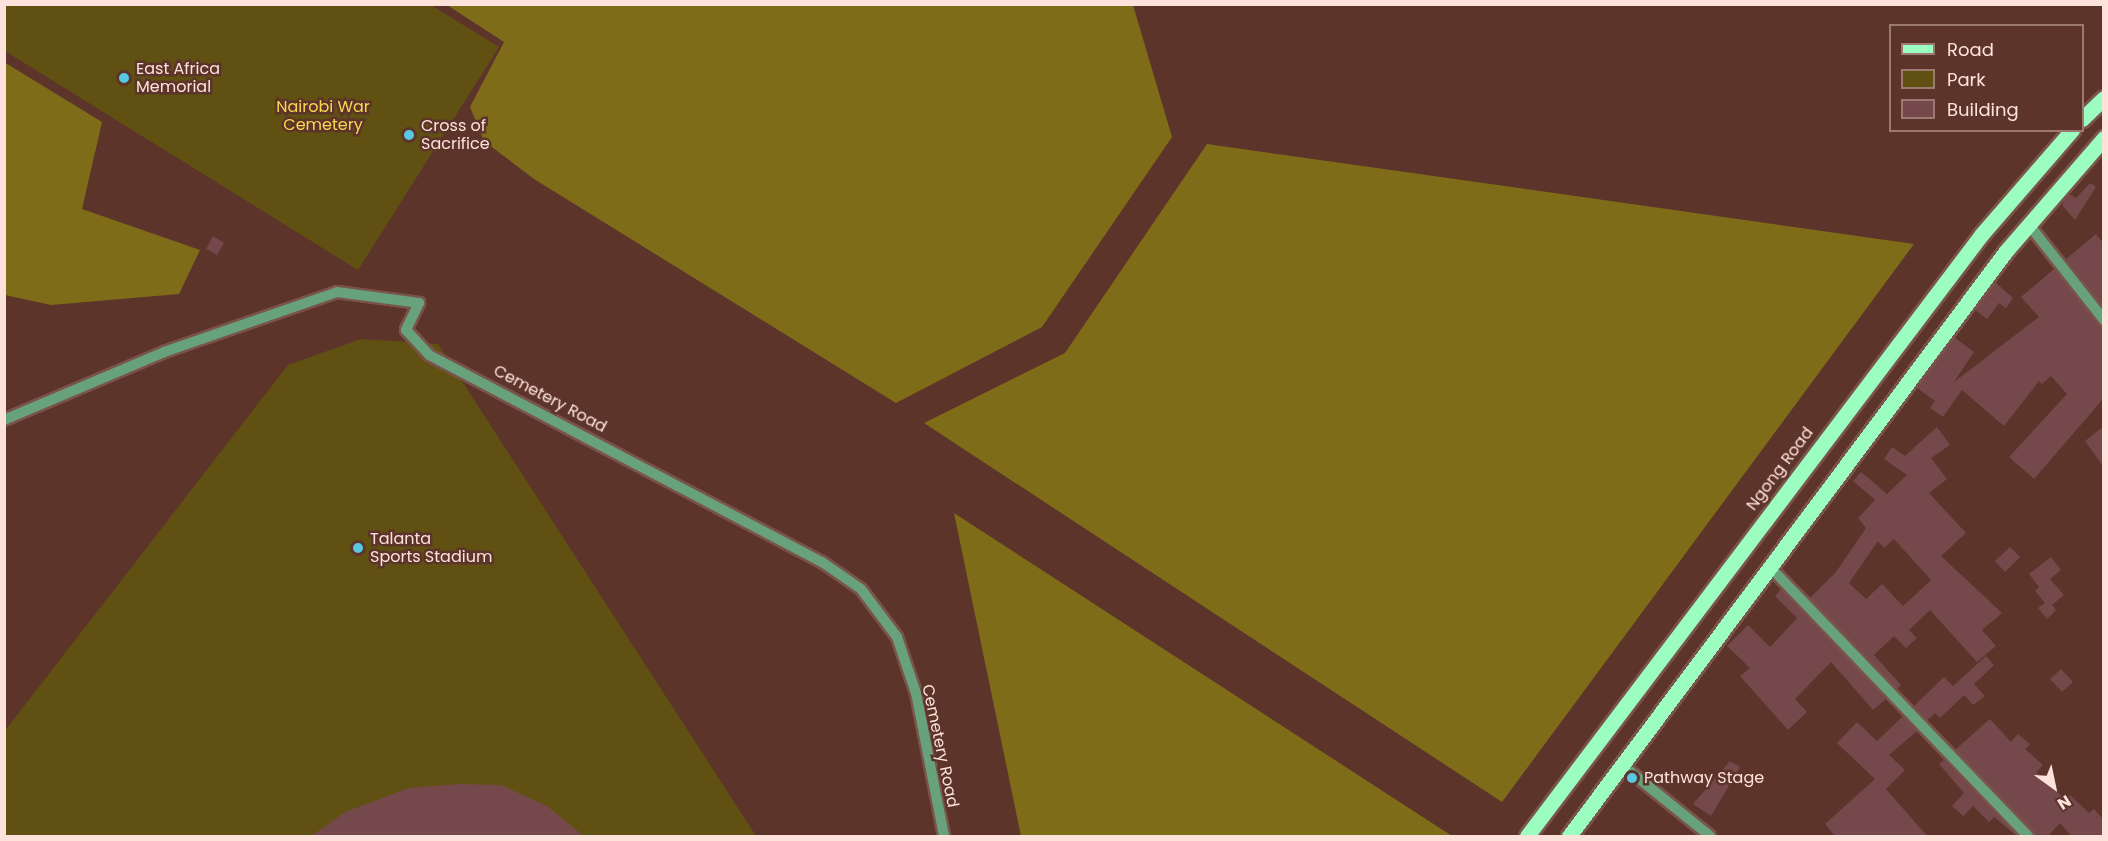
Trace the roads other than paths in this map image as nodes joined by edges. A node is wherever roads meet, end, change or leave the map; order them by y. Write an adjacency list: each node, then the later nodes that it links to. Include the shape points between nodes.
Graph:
1 (2103, 98): 2 (main road)
2 (2084, 117)
3 (2070, 132): 11 (main road, Ngong Road, via 1974,244)
4 (2103, 138): 5 (main road)
5 (2030, 226): 6 (street); 8 (main road, via 2006,251)
6 (2103, 320)
7 (4, 420): 10 (street, Cemetery Road, via 164,352 337,292 419,303 406,330 429,355 822,562 861,590 897,637 916,693)
8 (1769, 566): 9 (main road); 14 (street)
9 (1622, 765): 12 (main road); 13 (street)
10 (944, 837)
11 (1527, 837)
12 (1569, 837)
13 (1710, 837)
14 (2028, 837)

